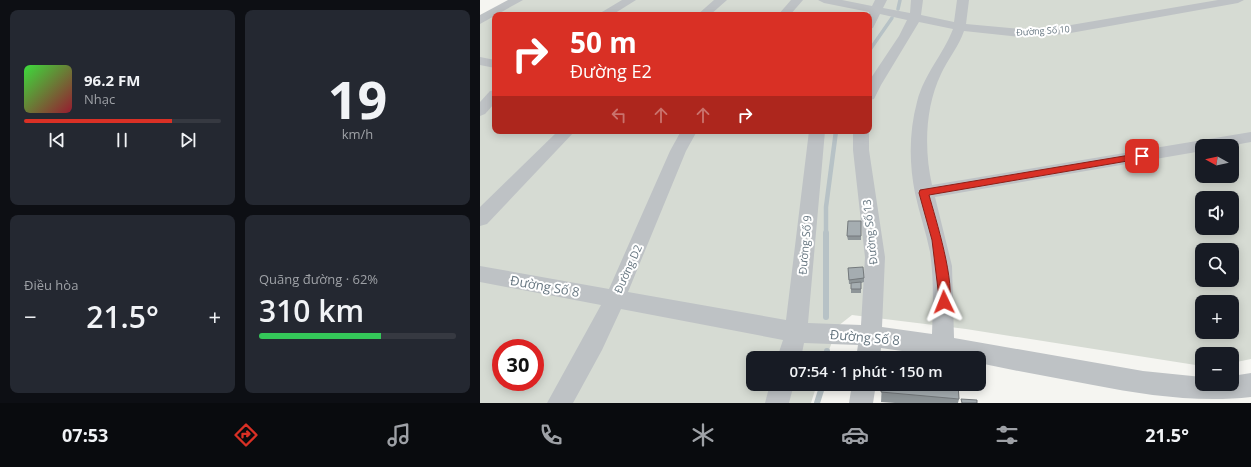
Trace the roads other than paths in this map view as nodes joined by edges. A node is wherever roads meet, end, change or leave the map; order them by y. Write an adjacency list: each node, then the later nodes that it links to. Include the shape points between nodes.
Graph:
1 (517, 0): 10 (street)
2 (630, 0): 11 (street)
3 (721, 0): 12 (street)
4 (797, 0): 13 (street)
5 (824, 0): 9 (street, Đường Số 10)
6 (917, 0): 15 (street)
7 (963, 0): 18 (street)
8 (1238, 0): 18 (street, Đường Số 10, via 1044,32 996,32)
9 (879, 5): 15 (street, Đường Số 10); 16 (street)
10 (495, 12)
11 (608, 12)
12 (706, 12)
13 (787, 12)
14 (492, 14): 17 (street)
15 (915, 17): 18 (street, Đường Số 10); 21 (street)
16 (872, 19)
17 (480, 20)
18 (960, 26): 29 (street, via 930,80 923,108 919,158)
19 (480, 61): 20 (street)
20 (492, 63)
21 (872, 90)
22 (492, 97): 23 (street)
23 (480, 111)
24 (564, 134): 30 (street)
25 (687, 134): 32 (street, Đường D2)
26 (817, 134): 33 (street, Đường Số 9)
27 (861, 134): 34 (street, Đường Số 13, via 875,257)
28 (1251, 137): 29 (street)
29 (924, 193): 35 (street, via 937,240 944,288)
30 (480, 219)
31 (480, 274): 32 (street, Đường Số 8)
32 (615, 299): 33 (street, Đường Số 8); 41 (street, Đường D2, via 584,363)
33 (796, 332): 34 (street, Đường Số 8); 36 (street, Đường Số 9)
34 (871, 336): 35 (street, Đường Số 8); 37 (street, Đường Số 13)
35 (943, 346): 38 (street, Đường Số 8, via 1143,383 1227,389)
36 (791, 351)
37 (869, 351)
38 (1251, 385)
39 (780, 391): 42 (street)
40 (863, 391): 43 (street)
41 (559, 403)
42 (777, 403)
43 (861, 403)

